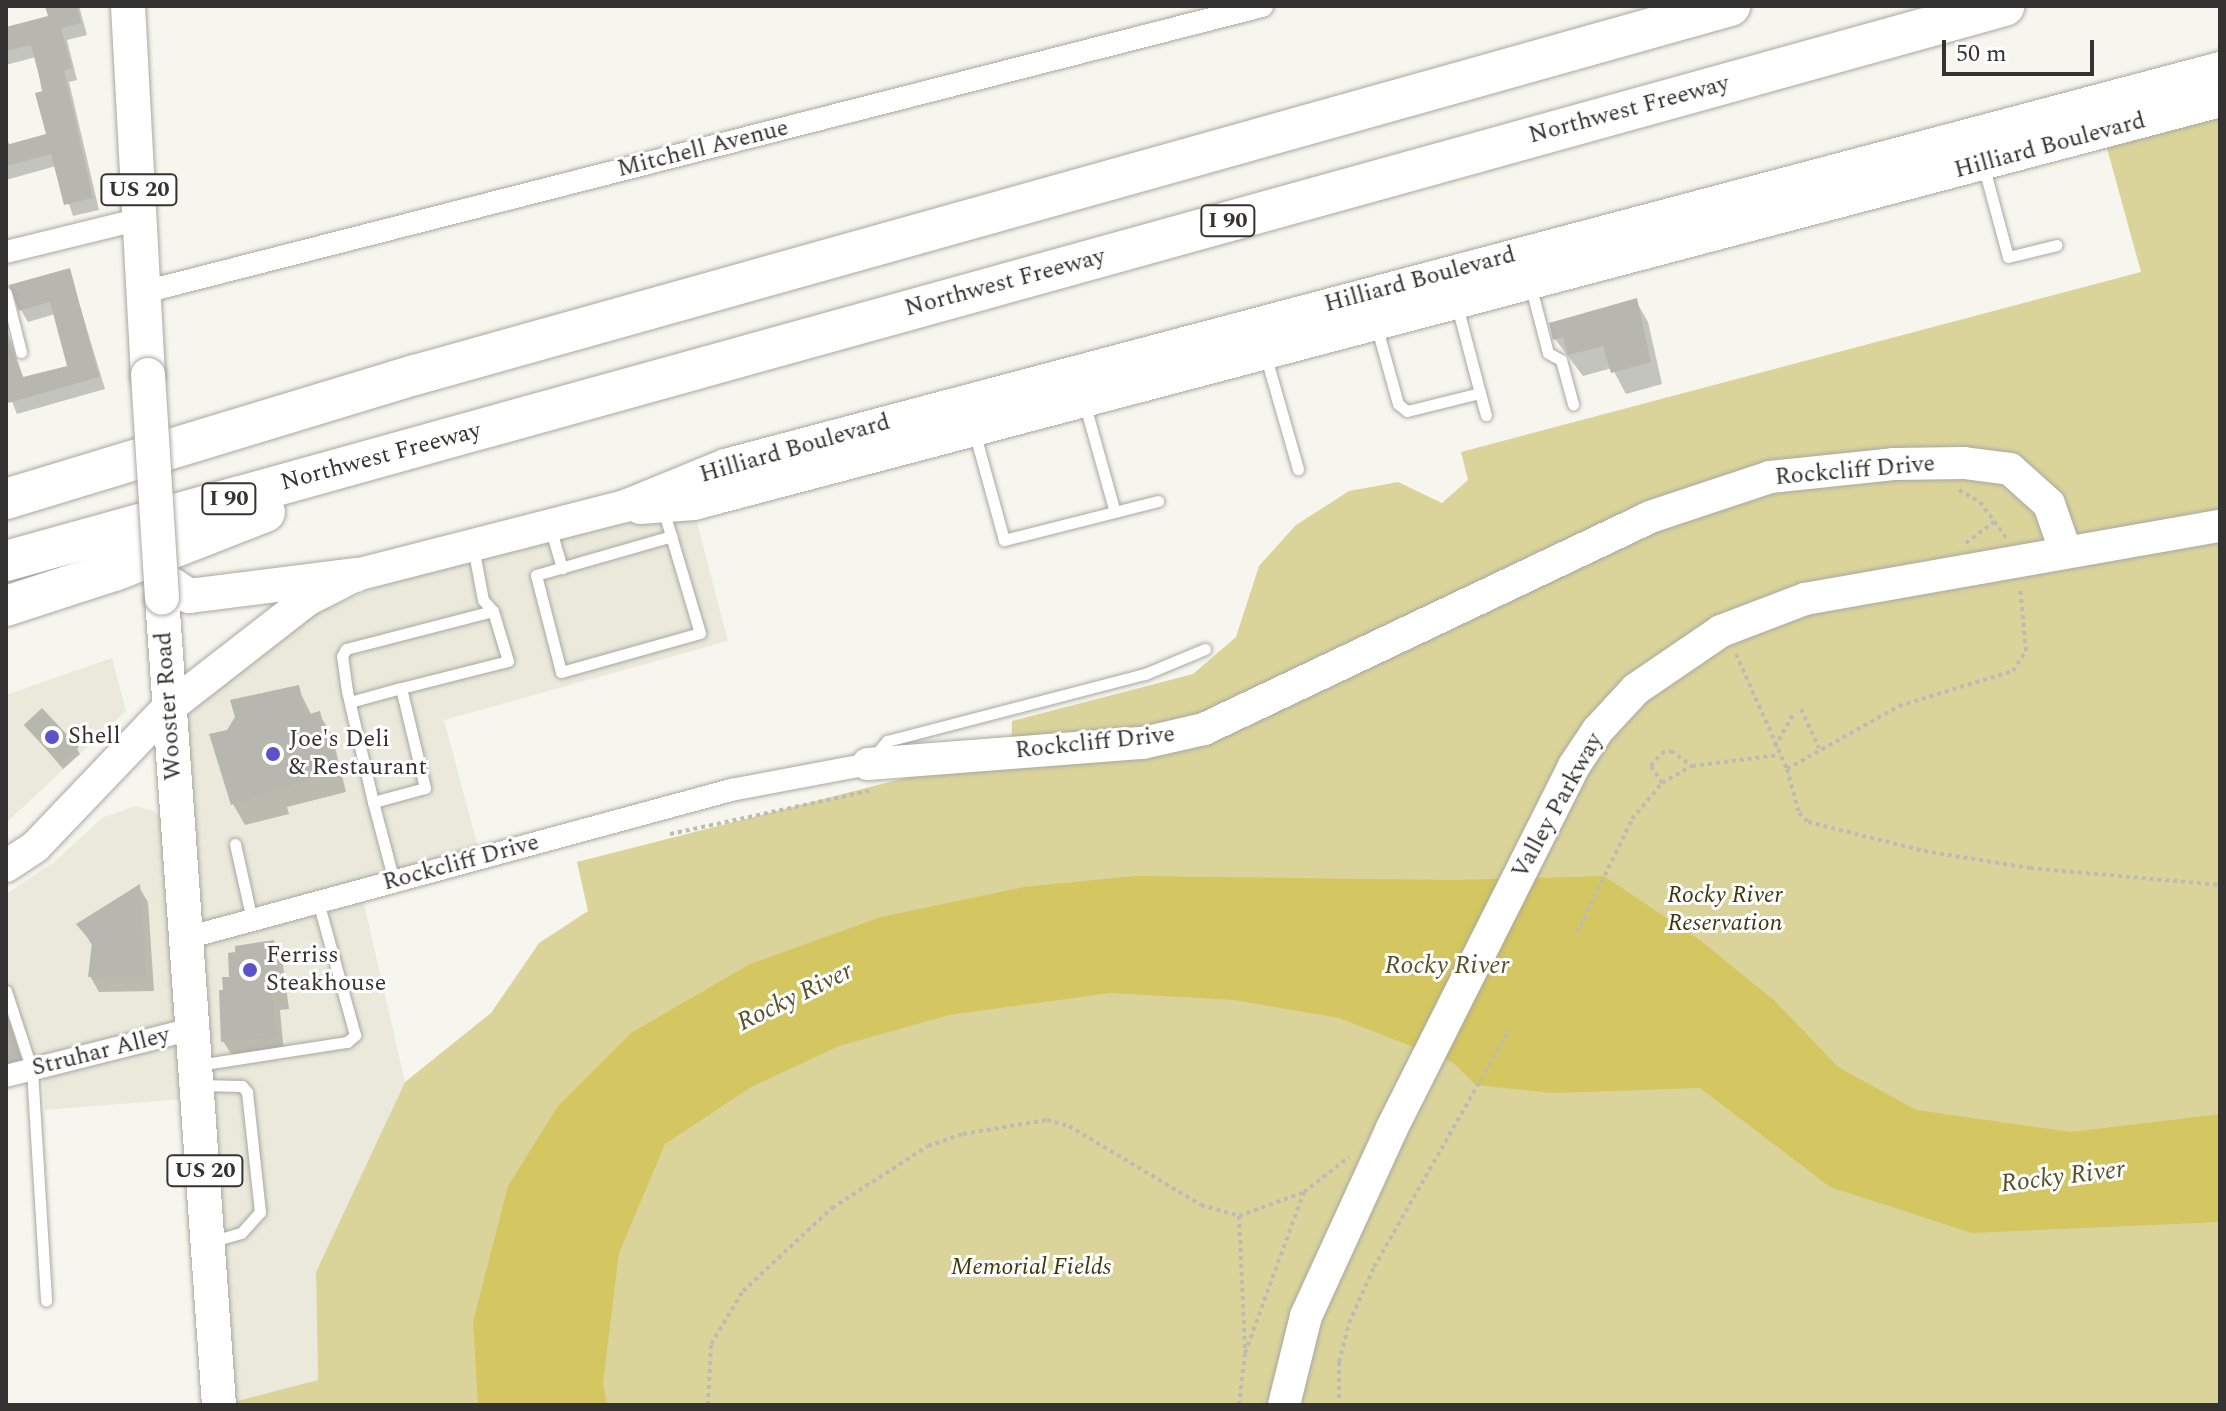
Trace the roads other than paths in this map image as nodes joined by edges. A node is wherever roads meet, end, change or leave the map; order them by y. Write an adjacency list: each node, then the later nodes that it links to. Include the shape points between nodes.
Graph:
1 (128, 6): 8 (main road, Wooster Road / US 20)
2 (1262, 6): 12 (street, Mitchell Avenue)
3 (1730, 6): 21 (highway)
4 (2004, 6): 24 (highway, Northwest Freeway / I 90)
5 (2220, 68): 29 (main road, Hilliard Boulevard, via 725,465)
6 (2220, 101): 7 (main road, Hilliard Boulevard)
7 (1983, 164): 9 (lane, via 2008,257); 11 (main road, Hilliard Boulevard)
8 (140, 219): 10 (street); 12 (main road, Wooster Road / US 20)
9 (2057, 245)
10 (6, 252)
11 (1530, 283): 14 (main road, Hilliard Boulevard); 20 (lane, via 1548,353 1561,360)
12 (144, 292): 39 (main road, Wooster Road / US 20, bridge)
13 (6, 293): 16 (lane)
14 (1456, 303): 15 (main road, Hilliard Boulevard); 18 (lane)
15 (1376, 324): 17 (main road, Hilliard Boulevard); 18 (lane, via 1398,404 1407,411)
16 (21, 352)
17 (1264, 353): 19 (main road, Hilliard Boulevard); 25 (lane)
18 (1480, 393): 22 (lane)
19 (1084, 401): 23 (main road, Hilliard Boulevard); 30 (lane)
20 (1573, 404)
21 (313, 406): 26 (highway); 27 (highway)
22 (1486, 415)
23 (974, 430): 30 (lane, via 1004,540); 31 (main road, Hilliard Boulevard, via 694,504)
24 (453, 438): 36 (highway, Northwest Freeway / I 90); 40 (highway, via 114,571)
25 (1298, 469)
26 (6, 470)
27 (6, 499)
28 (1158, 501): 30 (lane)
29 (625, 506): 31 (main road, Hilliard Boulevard); 32 (main road, Hilliard Boulevard)
30 (1115, 512)
31 (667, 522): 37 (lane); 37 (lane, via 700,633 561,672 536,575)
32 (550, 526): 34 (main road, Hilliard Boulevard); 37 (lane)
33 (2220, 526): 35 (main road, Valley Parkway)
34 (473, 547): 38 (main road, Hilliard Boulevard); 41 (lane, via 483,600)
35 (2065, 550): 46 (main road, Rockcliff Drive, via 2049,504 2010,469 1964,463 1893,464 1770,477 1650,517 1204,729 1143,743); 62 (main road, Valley Parkway, via 1805,599 1721,631 1636,689 1598,730 1540,833 1392,1128 1306,1316)
36 (6, 561)
37 (562, 568)
38 (356, 575): 39 (main road); 45 (main road, Hilliard Boulevard, via 307,600)
39 (170, 590): 45 (main road, Wooster Road / US 20)
40 (6, 606)
41 (493, 611): 43 (lane, via 508,661); 44 (lane, via 346,649 342,656)
42 (1205, 649): 46 (lane, via 1145,674 887,741)
43 (401, 688): 44 (lane); 47 (lane, via 425,788)
44 (350, 702): 47 (lane)
45 (167, 709): 49 (main road, Hilliard Boulevard, via 35,847); 53 (main road, Wooster Road / US 20)
46 (868, 764): 50 (street, Rockcliff Drive, via 731,790)
47 (373, 802): 50 (lane)
48 (235, 844): 52 (lane)
49 (6, 866)
50 (394, 881): 51 (street, Rockcliff Drive)
51 (318, 902): 52 (street, Rockcliff Drive); 57 (lane, via 355,1035 347,1042)
52 (252, 920): 53 (street, Rockcliff Drive)
53 (190, 937): 55 (main road, Wooster Road / US 20)
54 (6, 991): 56 (lane)
55 (196, 1028): 56 (street, Struhar Alley); 57 (main road, Wooster Road / US 20)
56 (32, 1070): 58 (street, Struhar Alley); 60 (lane)
57 (199, 1075): 59 (main road, Wooster Road / US 20); 59 (lane, via 247,1092 260,1212 241,1233)
58 (6, 1076)
59 (209, 1242): 61 (main road, Wooster Road / US 20)
60 (46, 1301)
61 (219, 1405)
62 (1284, 1405)

